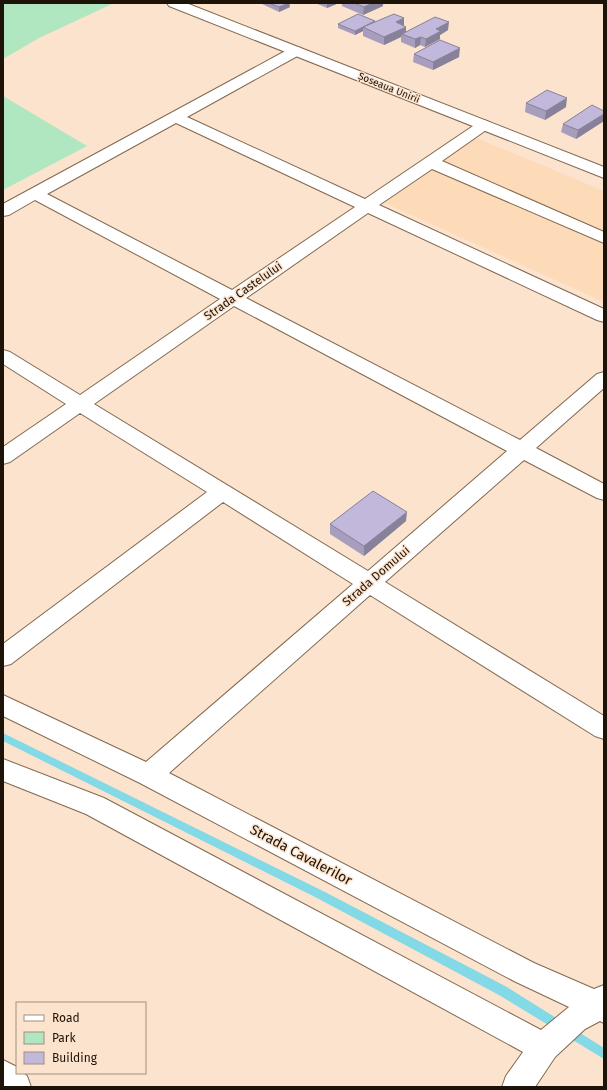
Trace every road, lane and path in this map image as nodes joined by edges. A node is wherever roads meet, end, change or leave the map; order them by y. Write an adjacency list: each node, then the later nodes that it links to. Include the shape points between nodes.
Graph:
1 (174, 3): 2 (street, Șoseaua Unirii)
2 (296, 51): 3 (street); 4 (street, Șoseaua Unirii)
3 (175, 117): 7 (street); 8 (street)
4 (484, 125): 5 (street, Strada Castelului); 6 (street, Șoseaua Unirii)
5 (430, 162): 8 (street, Strada Castelului); 10 (street)
6 (602, 171)
7 (35, 194): 9 (street); 11 (street)
8 (368, 206): 11 (street, Strada Castelului); 12 (street)
9 (3, 211)
10 (604, 238)
11 (233, 298): 15 (street, Strada Castelului); 16 (street)
12 (604, 316)
13 (3, 356): 15 (street)
14 (604, 378): 16 (street, Strada Domului)
15 (80, 404): 17 (street, Strada Castelului); 18 (street)
16 (522, 449): 19 (street); 20 (street, Strada Domului)
17 (3, 457)
18 (222, 492): 20 (street); 21 (street)
19 (604, 492)
20 (368, 583): 23 (street); 25 (street, Strada Domului)
21 (3, 657)
22 (3, 705): 25 (street, Strada Cavalerilor)
23 (604, 730)
24 (3, 770): 27 (street, via 95,806)
25 (149, 775): 26 (street, Strada Cavalerilor)
26 (595, 1008): 27 (street)
27 (544, 1047): 30 (street)
28 (3, 1075): 29 (street)
29 (16, 1087)
30 (517, 1087)

